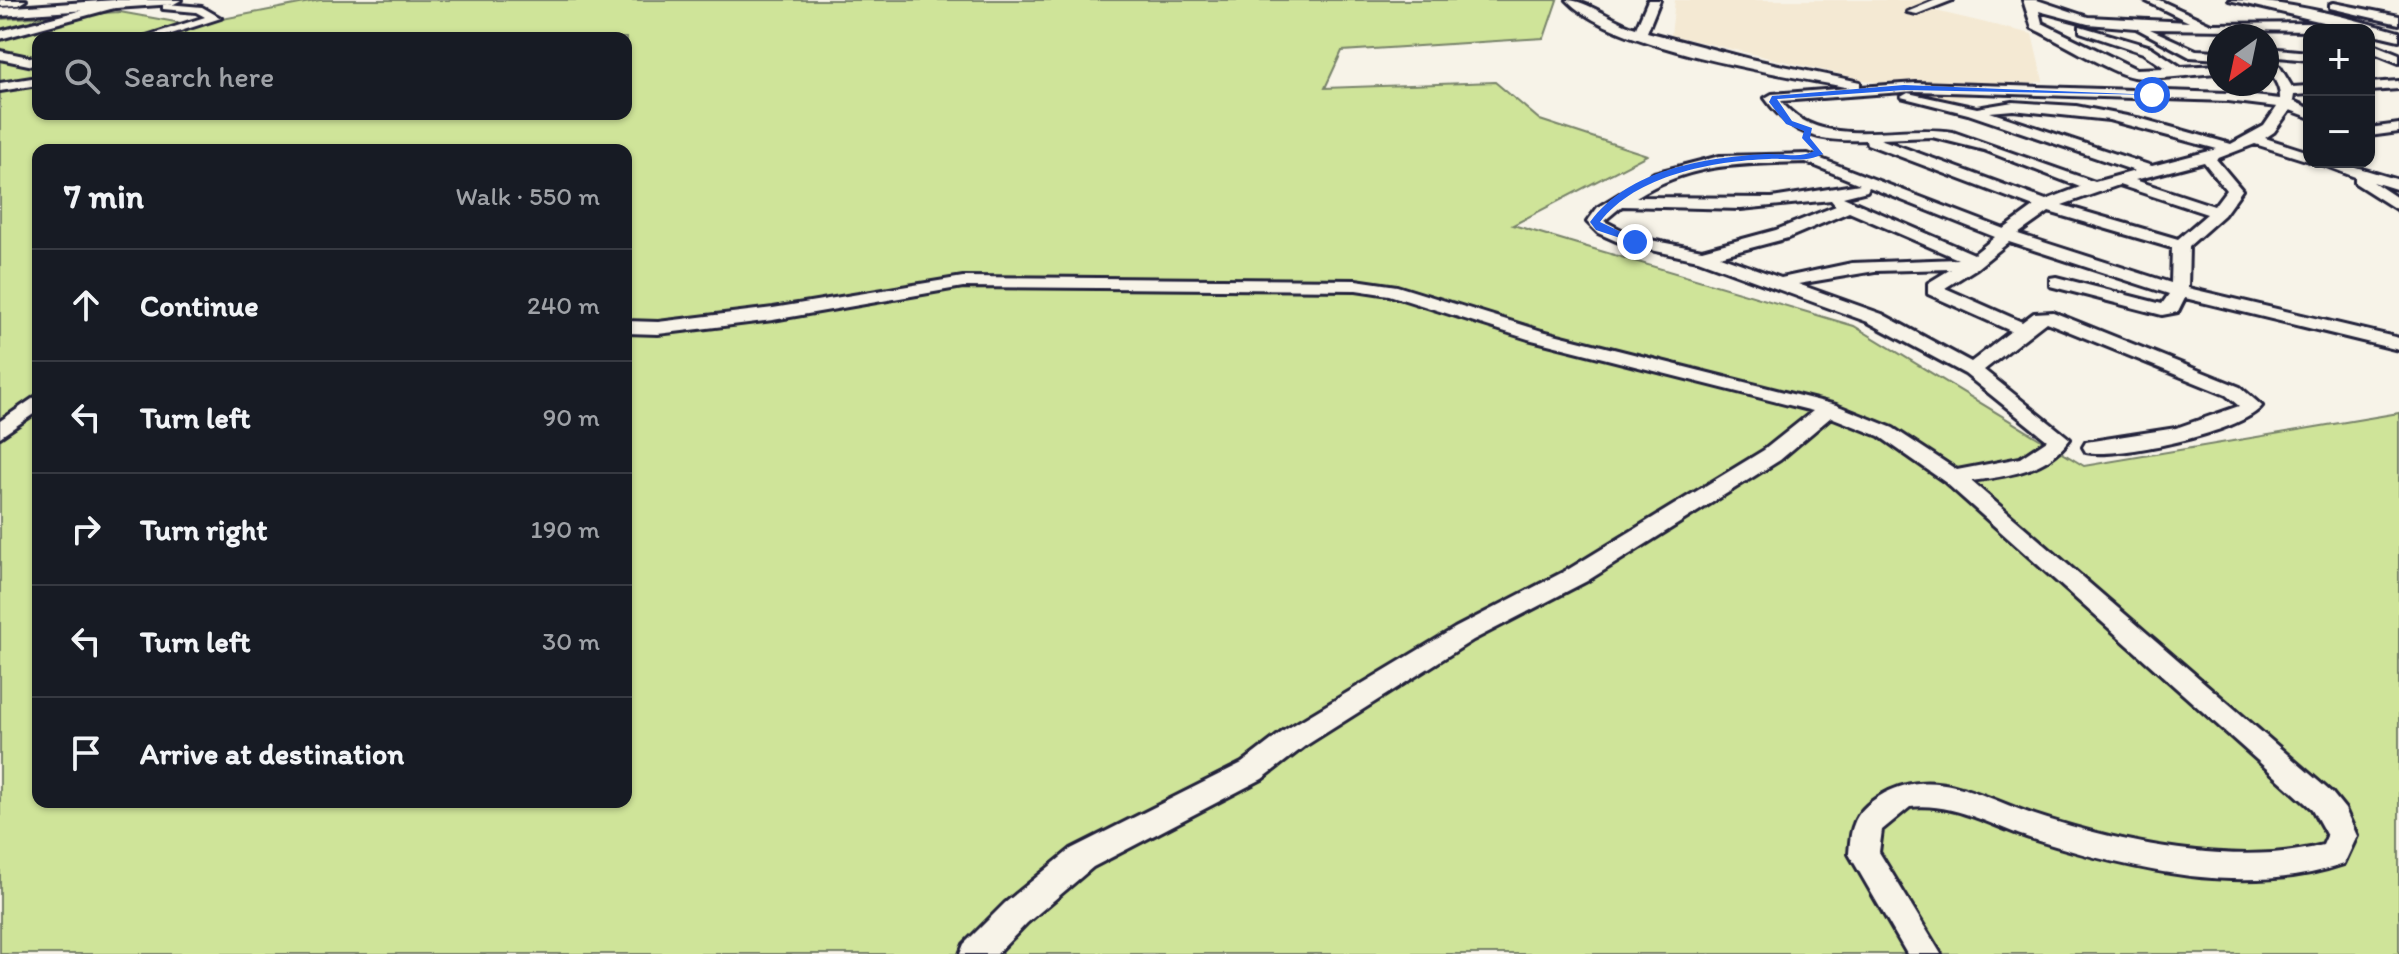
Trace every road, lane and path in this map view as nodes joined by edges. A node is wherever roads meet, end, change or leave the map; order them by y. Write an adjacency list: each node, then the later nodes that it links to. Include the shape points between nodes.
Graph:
1 (18, 0): 8 (highway)
2 (1560, 0): 11 (street)
3 (1654, 0): 26 (street)
4 (1947, 0): 15 (street)
5 (2150, 0): 20 (street)
6 (2235, 0): 13 (street)
7 (2285, 0): 16 (street)
8 (0, 1)
9 (2030, 2): 19 (street); 43 (street, via 2036,25)
10 (170, 3): 12 (main road); 25 (street, via 215,18)
11 (1574, 3): 26 (street)
12 (114, 5): 14 (main road); 27 (street)
13 (2257, 7): 17 (street); 22 (street)
14 (0, 12)
15 (1913, 12)
16 (2398, 15)
17 (2354, 24)
18 (2075, 26): 42 (street, via 2147,50)
19 (2136, 27): 20 (street); 37 (street, via 2194,54)
20 (2207, 27)
21 (2279, 28): 22 (street)
22 (2282, 28): 23 (street)
23 (2303, 28)
24 (2375, 28): 28 (street)
25 (167, 32)
26 (1640, 33): 50 (street)
27 (0, 35)
28 (2399, 36)
29 (2279, 42): 30 (street)
30 (2303, 43)
31 (2399, 44): 32 (street)
32 (2375, 45)
33 (2375, 48): 39 (street)
34 (32, 50): 36 (street)
35 (2279, 53): 38 (street)
36 (0, 54): 40 (street)
37 (2207, 55)
38 (2303, 55)
39 (2399, 59)
40 (32, 62)
41 (2207, 70): 42 (street)
42 (2181, 71): 43 (street); 53 (street)
43 (2129, 72): 52 (street, via 2124,77)
44 (2375, 78): 47 (street)
45 (32, 82): 48 (street)
46 (2279, 83): 54 (street)
47 (2395, 85): 49 (street)
48 (0, 87)
49 (2375, 87)
50 (1879, 90): 52 (street); 56 (street); 58 (street, via 1772,98 1789,122)
51 (2303, 92): 54 (street)
52 (2129, 95): 53 (street)
53 (2201, 95): 54 (street)
54 (2287, 97): 55 (street); 62 (street, via 2281,115)
55 (2303, 109)
56 (1972, 111): 60 (street); 63 (street, via 2009,107 2066,112 2162,128); 69 (street)
57 (2399, 128): 59 (street)
58 (1809, 130): 61 (street); 65 (street, via 1806,138 1820,151)
59 (2375, 131)
60 (1949, 135): 61 (street); 73 (street)
61 (1863, 137): 77 (street)
62 (2254, 139): 63 (street); 64 (street)
63 (2233, 149): 66 (street)
64 (2303, 155)
65 (1808, 158): 71 (street); 75 (street, via 1710,161 1659,176)
66 (2208, 158): 69 (street); 79 (street, via 2234,190)
67 (2338, 168): 78 (street)
68 (2345, 168): 72 (street)
69 (2151, 171): 70 (street)
70 (2119, 180): 73 (street); 79 (street)
71 (1870, 185): 74 (street); 80 (street)
72 (2399, 185)
73 (2098, 189): 77 (street)
74 (1830, 197): 75 (street, via 1750,205); 76 (street)
75 (1617, 201): 82 (street, via 1595,222 1599,228 1635,242)
76 (1849, 206): 82 (street, via 1782,234); 84 (street)
77 (2047, 206): 80 (street); 81 (street)
78 (2398, 206)
79 (2218, 212): 81 (street)
80 (2007, 236): 83 (street); 84 (street)
81 (2181, 245): 87 (street)
82 (1702, 255): 86 (street)
83 (2078, 258): 85 (street); 87 (street)
84 (1973, 263): 86 (street, via 1904,262 1819,272); 90 (street, via 1934,290)
85 (2056, 282): 87 (street, via 2162,310 2172,308); 88 (street, via 2038,306)
86 (1783, 283): 92 (street, via 1875,318)
87 (2179, 291): 91 (street)
88 (2041, 317): 90 (street); 96 (street, via 2233,391 2252,406 2163,438)
89 (632, 327): 94 (street, via 739,319 935,284 1039,280 1356,285 1391,290 1535,335)
90 (2024, 330): 92 (street)
91 (2399, 344)
92 (1972, 370): 97 (street, via 2059,439 2041,457 2002,470)
93 (32, 406): 95 (street)
94 (1829, 409): 97 (street, via 1886,432); 98 (street, via 1772,455 1578,575 1464,634 1295,738 1252,771 1082,858)
95 (0, 431)
96 (2094, 447)
97 (1953, 477): 99 (street, via 2322,801 2342,836 2333,855 2312,864 2205,864 2037,827 1945,797 1906,796 1868,825 1864,854)
98 (976, 954)
99 (1925, 954)

